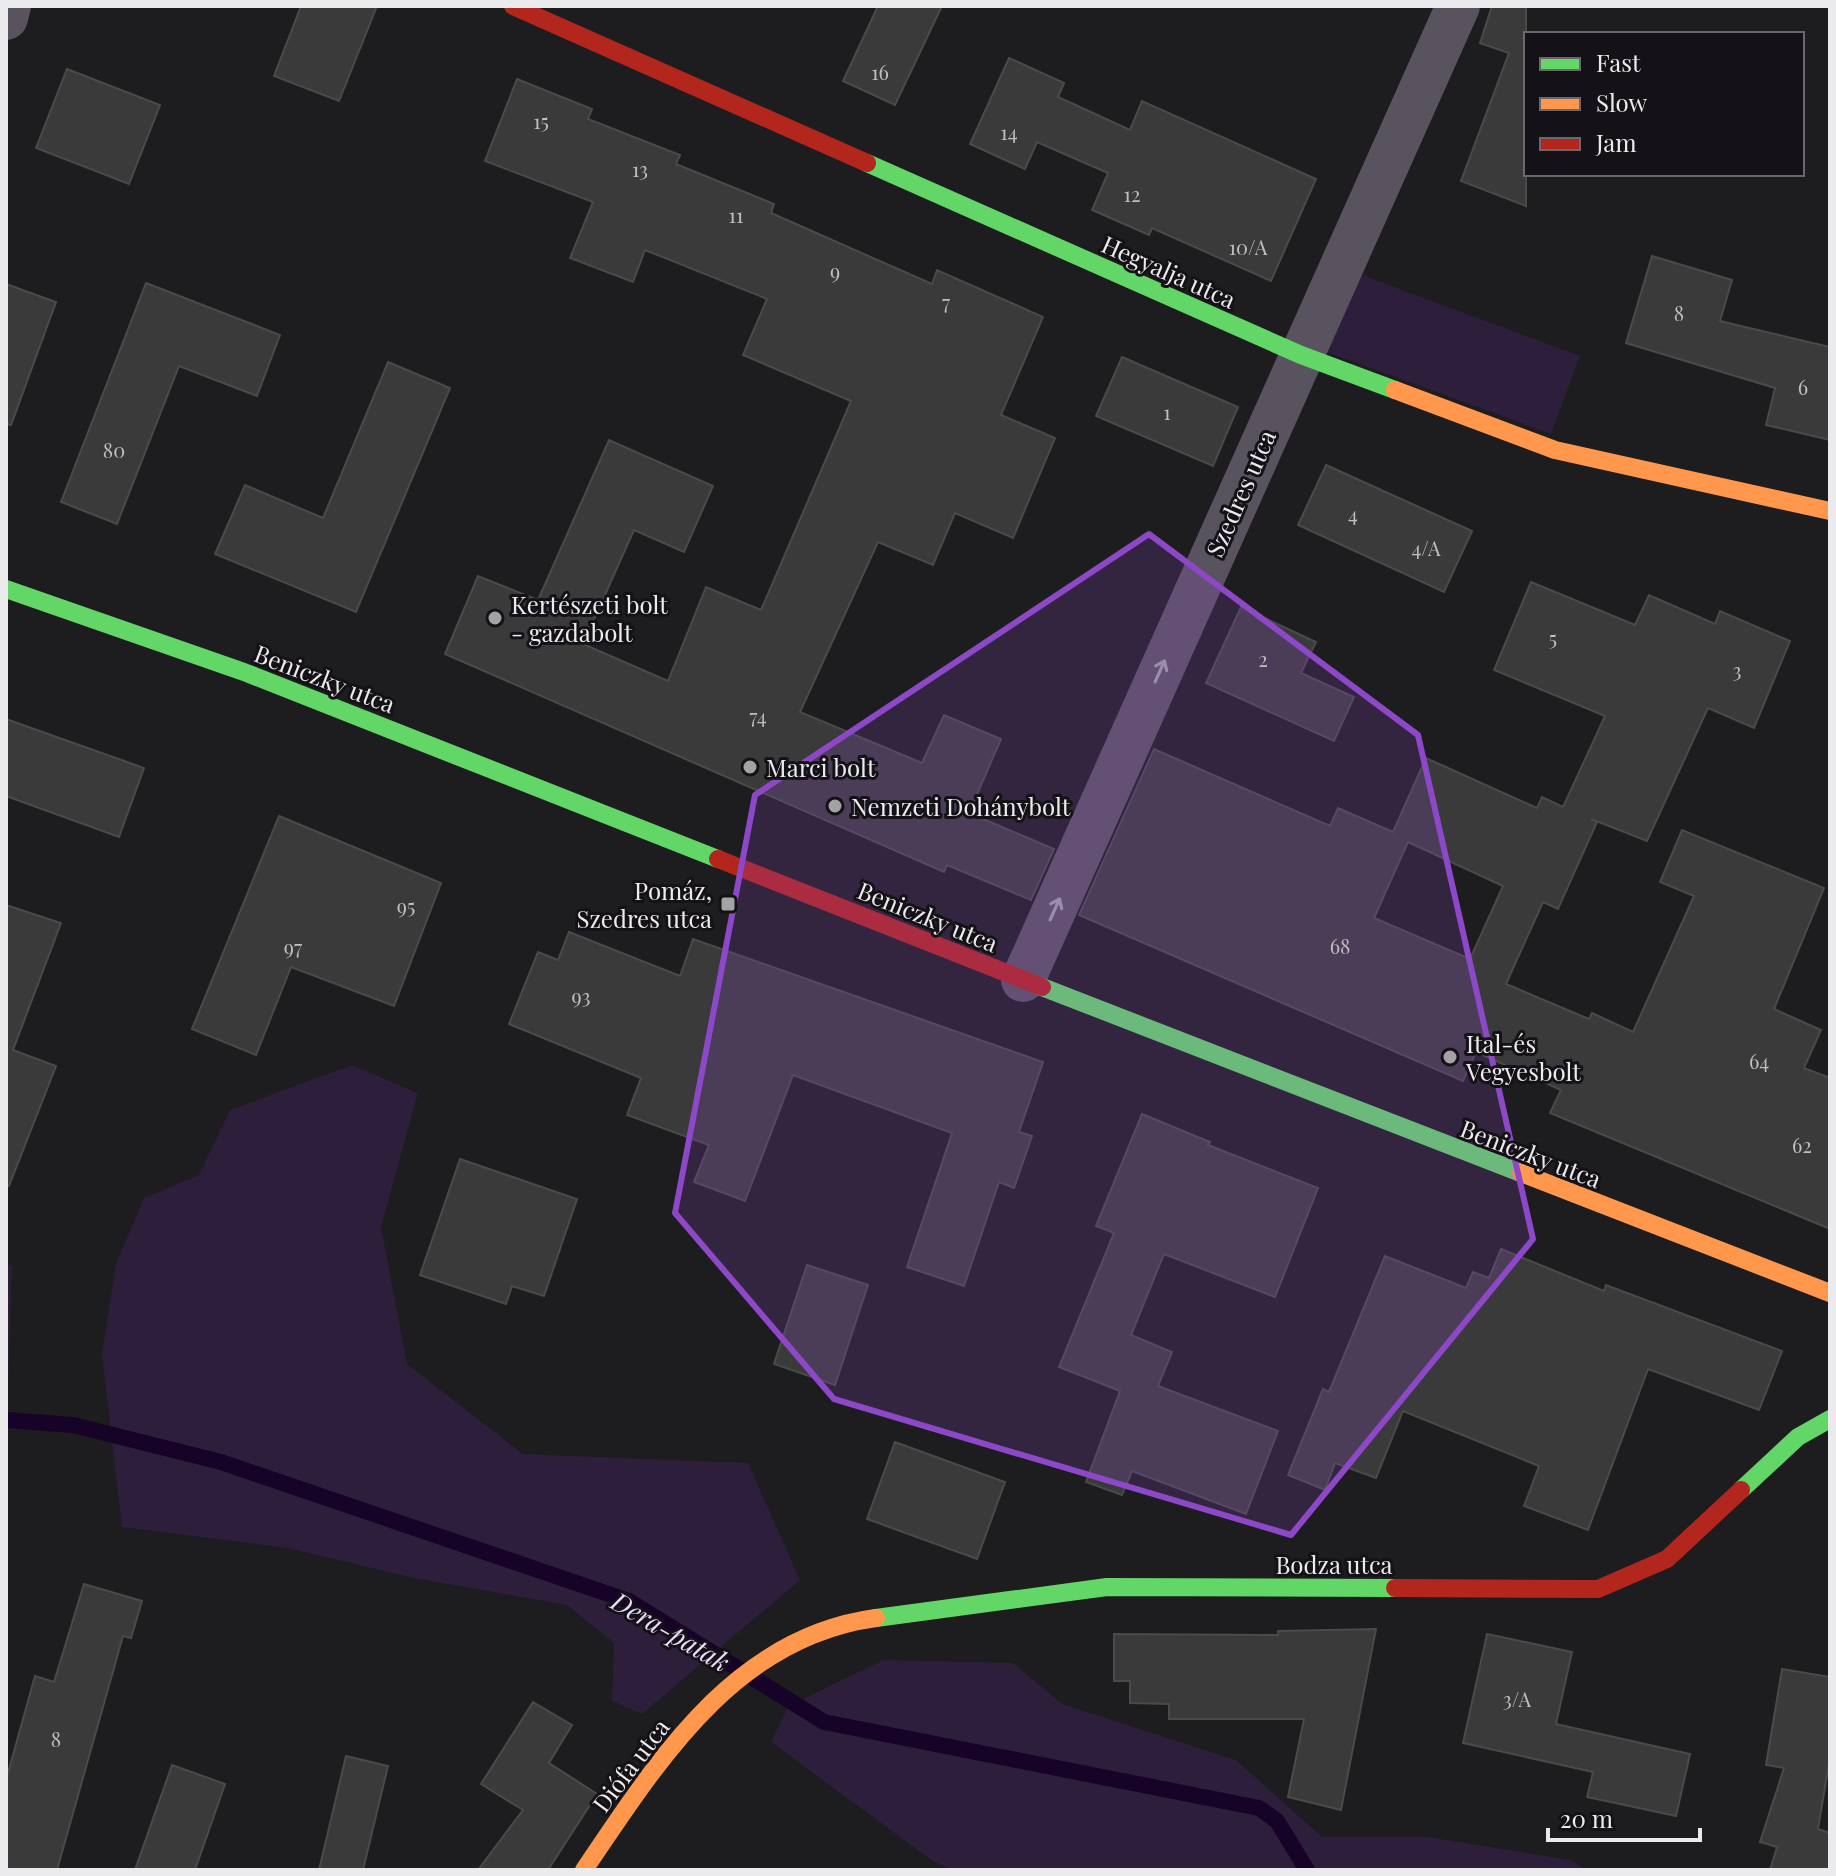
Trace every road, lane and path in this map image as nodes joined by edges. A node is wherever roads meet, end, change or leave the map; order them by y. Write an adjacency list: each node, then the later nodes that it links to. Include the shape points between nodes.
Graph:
1 (9, 6): 4 (street)
2 (513, 6): 5 (street, Hegyalja utca)
3 (1458, 6): 5 (street, Szedres utca)
4 (6, 18)
5 (1301, 355): 6 (street, Hegyalja utca, via 1555,450); 8 (street, Szedres utca, one-way to 5)
6 (1830, 511)
7 (6, 589): 8 (street, Beniczky utca, via 244,672)
8 (1023, 980): 9 (street, Beniczky utca)
9 (1830, 1293)
10 (1830, 1419): 11 (street, Bodza utca, via 1798,1437 1667,1559 1598,1589 1107,1587 844,1622 785,1644)
11 (720, 1694): 12 (street, Diófa utca, via 660,1758)
12 (584, 1870)

